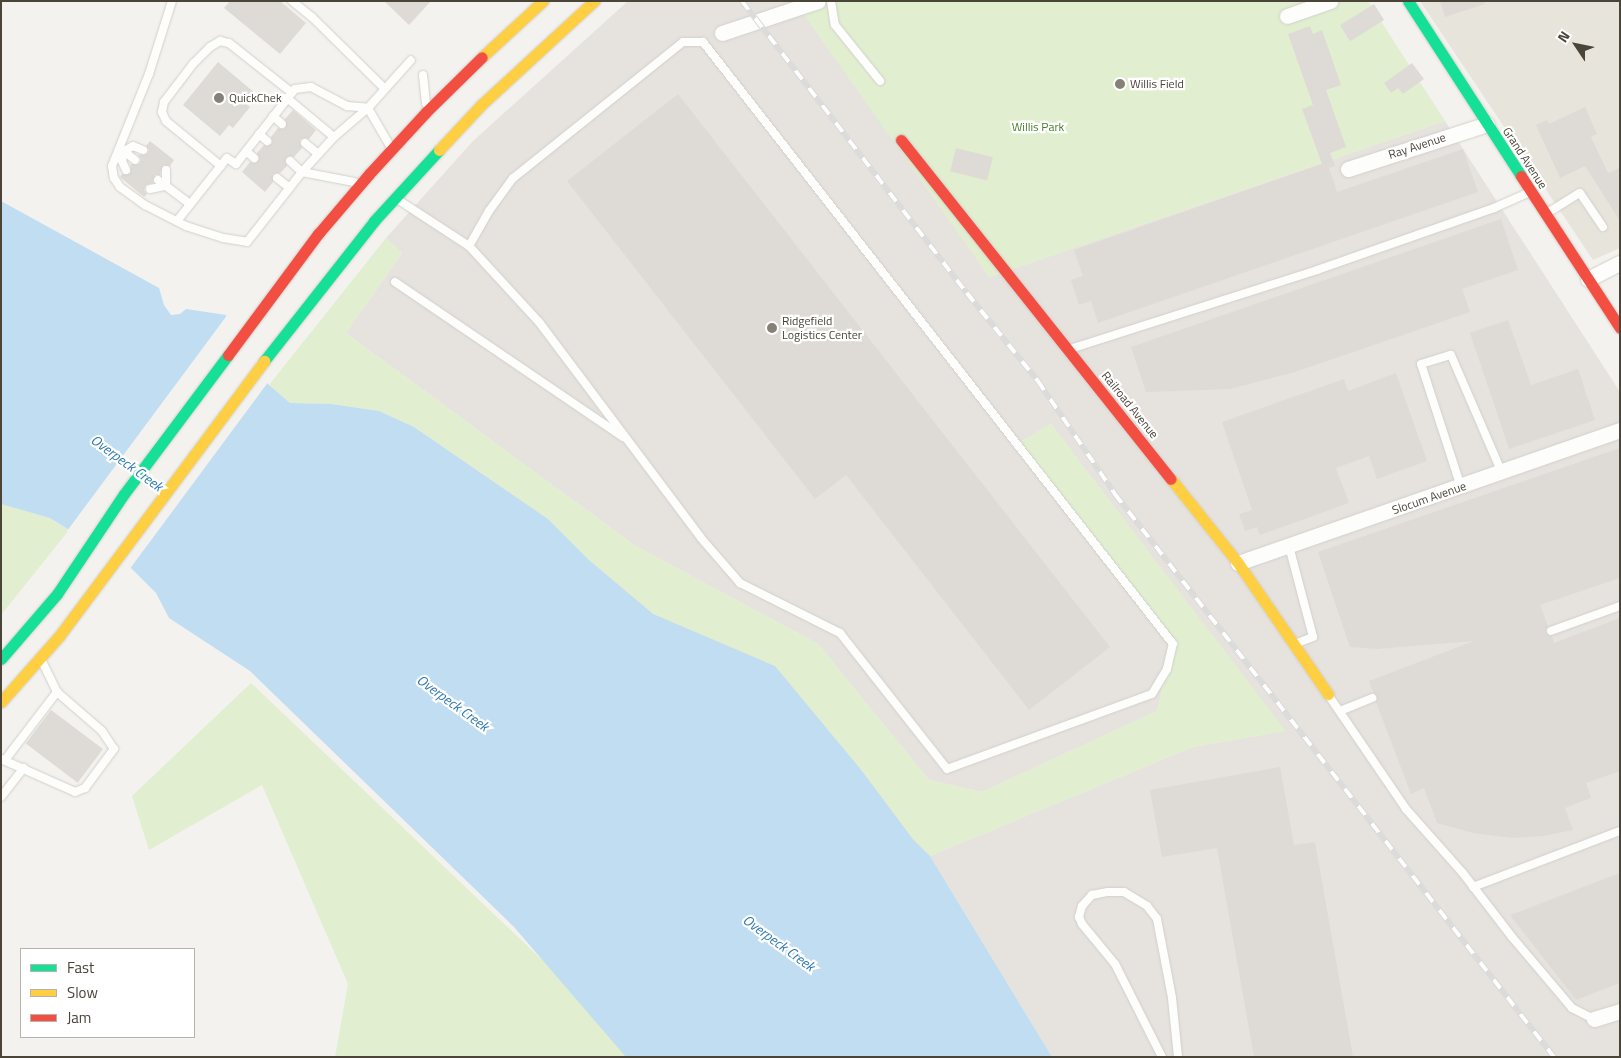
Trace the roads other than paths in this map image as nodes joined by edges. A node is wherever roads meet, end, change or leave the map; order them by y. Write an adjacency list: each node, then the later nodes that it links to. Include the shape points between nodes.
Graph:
1 (172, 1): 26 (lane)
2 (292, 1): 14 (lane)
3 (543, 1): 17 (main road)
4 (594, 1): 46 (main road, via 488,98)
5 (818, 1): 10 (street)
6 (831, 1): 13 (lane, via 834,25)
7 (1330, 1): 9 (street)
8 (1408, 1): 20 (main road, Grand Avenue)
9 (1287, 16)
10 (722, 33)
11 (411, 60): 14 (lane)
12 (423, 75): 17 (lane)
13 (880, 81)
14 (384, 88): 16 (lane)
15 (290, 95): 16 (lane, via 301,87 311,87 347,106); 18 (lane); 22 (lane); 34 (lane, via 229,43 220,41 193,64 164,102 162,112 166,121)
16 (368, 108): 22 (lane); 27 (lane)
17 (426, 112): 27 (main road)
18 (273, 116): 19 (lane); 21 (lane)
19 (282, 124)
20 (1487, 124): 35 (street, Ray Avenue); 45 (main road, Grand Avenue)
21 (259, 134): 24 (lane); 29 (lane)
22 (334, 137): 30 (lane)
23 (901, 140): 56 (main road, Railroad Avenue)
24 (267, 141)
25 (305, 144): 30 (lane)
26 (122, 149): 28 (lane, via 132,146); 32 (lane); 36 (lane); 49 (lane, via 112,166 120,187 144,205)
27 (391, 149): 41 (main road)
28 (143, 150)
29 (246, 151): 31 (lane); 34 (lane, via 236,164 227,158)
30 (318, 154): 38 (lane)
31 (254, 158)
32 (135, 160)
33 (290, 161): 38 (lane)
34 (221, 166): 47 (lane)
35 (1348, 169)
36 (126, 170)
37 (166, 170): 42 (lane)
38 (302, 172): 41 (lane); 43 (lane)
39 (277, 178): 43 (lane)
40 (158, 180): 42 (lane)
41 (361, 184): 61 (main road, via 301,255)
42 (166, 186): 44 (lane); 47 (lane)
43 (290, 188): 49 (lane, via 247,242 223,238)
44 (150, 189)
45 (1531, 191): 48 (main road, Grand Avenue); 56 (lane, via 1494,208 1317,270)
46 (394, 197): 51 (lane); 68 (main road, via 323,282)
47 (190, 204): 49 (lane)
48 (1545, 215): 50 (lane, via 1580,194); 53 (main road, Grand Avenue)
49 (177, 221)
50 (1603, 226)
51 (469, 246): 58 (lane, via 539,322); 58 (lane, via 513,178 683,42 703,42 1173,644 1167,670 1152,694 947,769 840,633 740,583 701,538)
52 (1620, 263): 53 (street)
53 (1588, 279): 55 (main road, Grand Avenue)
54 (395, 282): 58 (lane)
55 (1620, 328)
56 (1068, 350): 63 (main road, Railroad Avenue)
57 (1620, 430): 59 (street, Slocum Avenue)
58 (628, 441)
59 (1502, 473): 60 (street, Slocum Avenue); 60 (lane, via 1451,355 1421,364)
60 (1461, 487): 62 (street, Slocum Avenue)
61 (124, 494): 64 (main road); 69 (main road, via 57,594)
62 (1289, 546): 63 (street, Slocum Avenue); 67 (lane, via 1313,637)
63 (1238, 563): 67 (main road, Railroad Avenue)
64 (58, 571)
65 (1620, 606): 66 (lane)
66 (1551, 631)
67 (1294, 644): 71 (main road, Railroad Avenue)
68 (41, 658): 70 (lane); 73 (main road)
69 (1, 660)
70 (57, 692): 75 (lane); 76 (lane, via 102,732 114,749 85,788 75,792)
71 (1328, 694): 74 (lane)
72 (1372, 698): 74 (lane)
73 (1, 702)
74 (1340, 711): 79 (lane, via 1406,810)
75 (3, 760): 76 (lane)
76 (24, 768): 77 (lane)
77 (1, 797)
78 (1620, 831): 79 (lane)
79 (1473, 887): 81 (lane, via 1572,1008)
80 (1620, 1011): 81 (street)
81 (1594, 1019)
82 (1162, 1057): 83 (lane, via 1115,964 1082,924 1079,917 1082,906 1092,895 1124,892 1147,906 1157,920 1172,998)
83 (1178, 1057)

